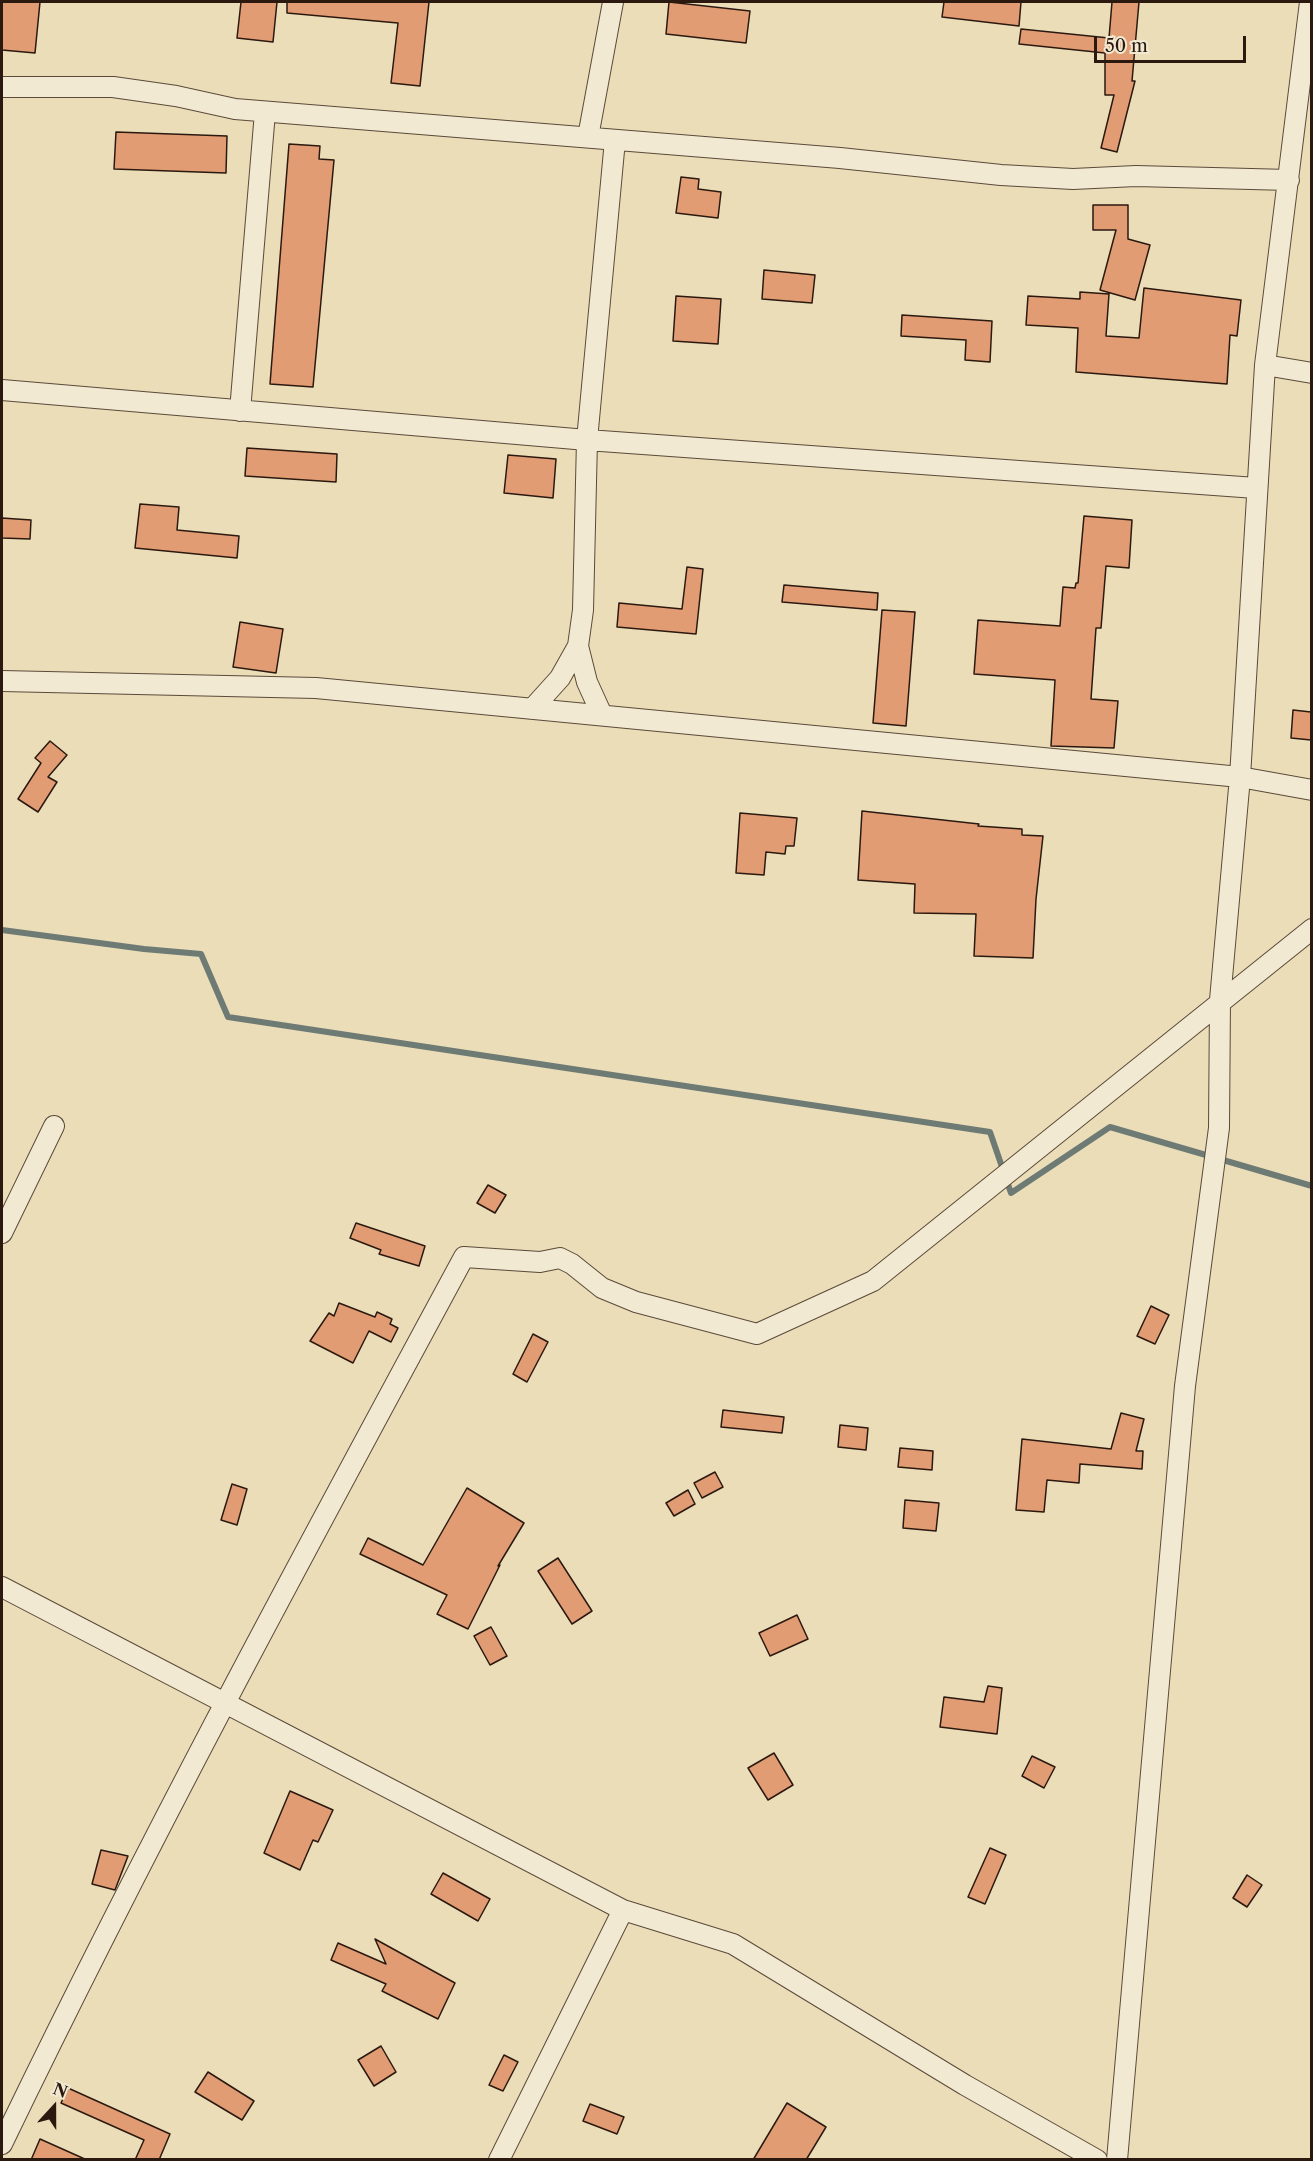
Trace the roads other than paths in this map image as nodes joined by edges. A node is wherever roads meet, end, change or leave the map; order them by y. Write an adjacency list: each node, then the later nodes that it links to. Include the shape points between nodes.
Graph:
1 (613, 2): 5 (street)
2 (1310, 2): 7 (street)
3 (2, 87): 4 (street, via 113,87)
4 (265, 112): 5 (street); 11 (street)
5 (588, 137): 6 (street)
6 (615, 140): 7 (street, via 1001,175); 12 (street)
7 (1289, 180): 8 (street)
8 (1265, 365): 9 (street); 13 (street)
9 (1311, 373)
10 (2, 390): 11 (street)
11 (240, 411): 12 (street)
12 (587, 440): 13 (street); 14 (street, via 583,610)
13 (1256, 488): 18 (street)
14 (578, 646): 16 (street, via 560,678); 17 (street, via 587,682)
15 (2, 681): 16 (street, via 316,688)
16 (532, 709): 17 (street)
17 (602, 715): 18 (street)
18 (1240, 777): 19 (street); 21 (street)
19 (1311, 790)
20 (1311, 929): 21 (street)
21 (1220, 1000): 25 (street, via 873,1281 757,1334 636,1302 602,1288 560,1258 540,1262 464,1257); 30 (street, via 1220,1128 1185,1386)
22 (54, 1126): 23 (street)
23 (2, 1233)
24 (2, 1587): 25 (street)
25 (223, 1702): 26 (street); 27 (street, via 81,1979)
26 (623, 1910): 28 (street); 29 (street, via 733,1944)
27 (2, 2144)
28 (499, 2160)
29 (1097, 2160)
30 (1118, 2160)

